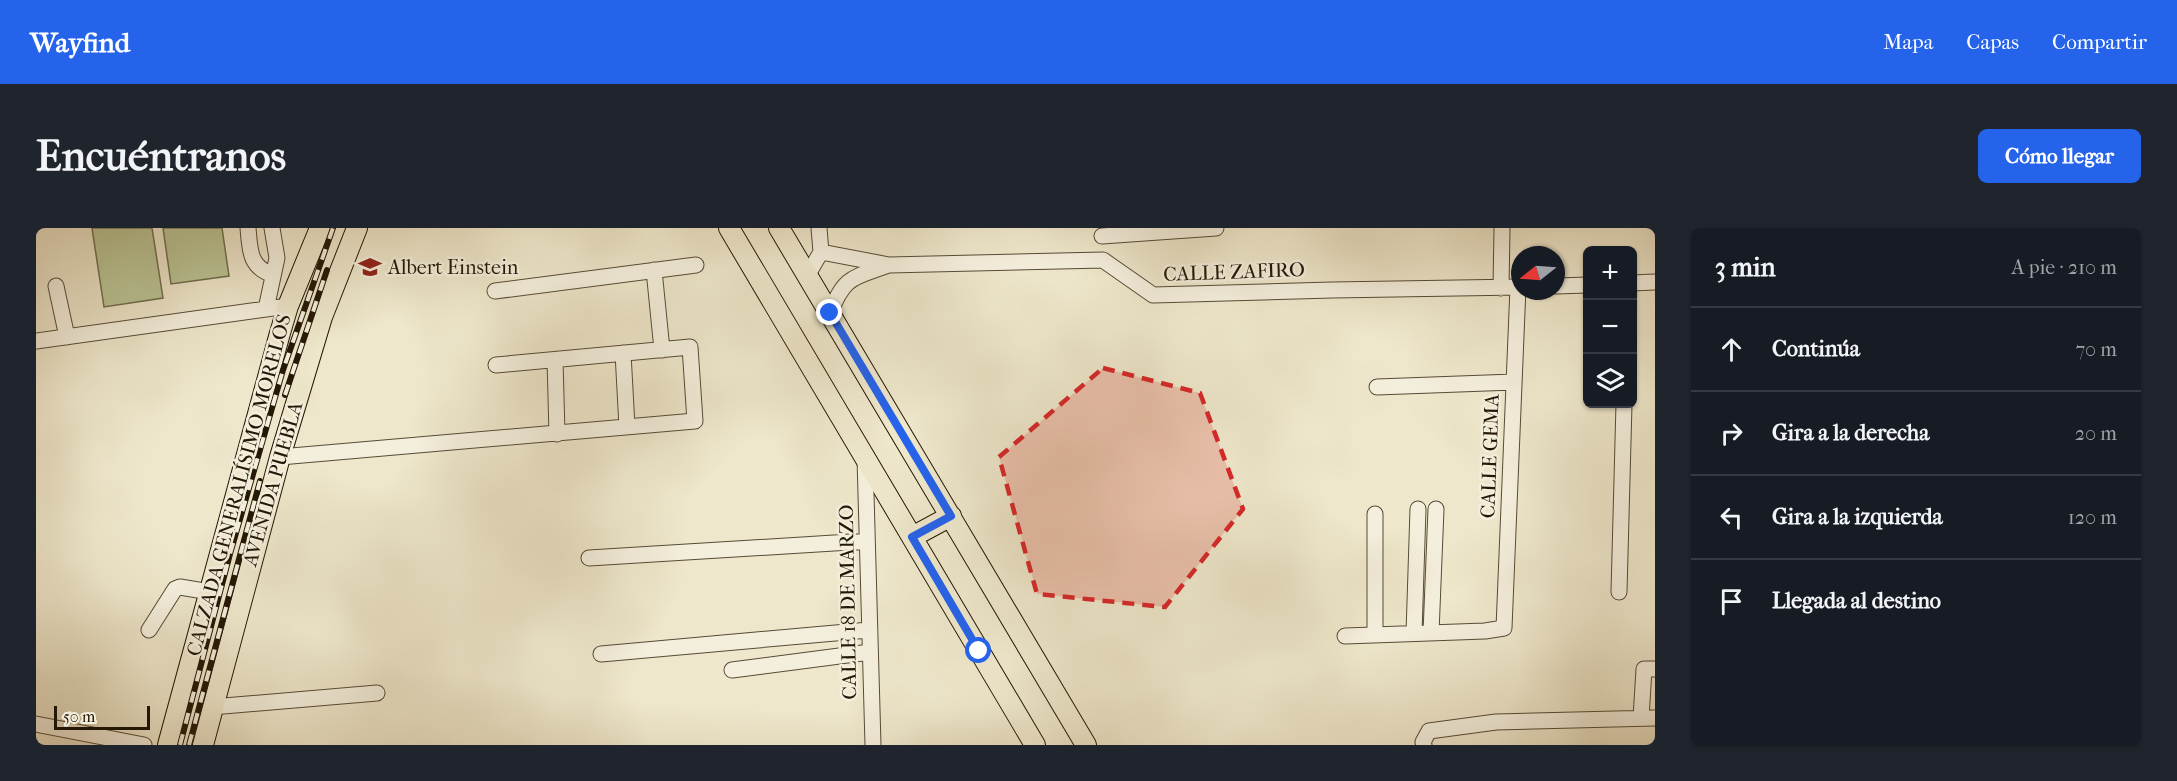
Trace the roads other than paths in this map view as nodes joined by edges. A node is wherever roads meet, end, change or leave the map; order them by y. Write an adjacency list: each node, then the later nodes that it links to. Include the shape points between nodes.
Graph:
1 (248, 228): 16 (street, via 251,257 262,272)
2 (272, 228): 16 (street, via 277,258)
3 (320, 228): 27 (main road, CALZADA GENERALÍSIMO MORELOS)
4 (357, 228): 41 (main road, AVENIDA PUEBLA, via 322,317)
5 (729, 228): 42 (main road)
6 (779, 228): 17 (main road)
7 (819, 228): 11 (street)
8 (1216, 228): 10 (street)
9 (1502, 228): 24 (street)
10 (1102, 232): 12 (street)
11 (821, 252): 14 (street); 17 (street)
12 (1104, 260): 14 (street); 24 (street, CALLE ZAFIRO, via 1154,295)
13 (696, 265): 15 (street)
14 (889, 265): 29 (street, via 847,282 838,292)
15 (654, 270): 25 (street); 32 (street)
16 (273, 275): 28 (street)
17 (807, 276): 29 (main road)
18 (1655, 282): 19 (street)
19 (1637, 283)
20 (1583, 285): 22 (street)
21 (56, 286): 30 (street)
22 (1565, 286)
23 (1511, 287): 24 (street, CALLE ZAFIRO)
24 (1501, 288)
25 (495, 291)
26 (1518, 300): 36 (street, CALLE GEMA)
27 (288, 306): 28 (street); 50 (main road, CALZADA GENERALÍSIMO MORELOS)
28 (266, 309): 30 (street)
29 (830, 313): 46 (main road)
30 (67, 337): 31 (street)
31 (36, 341)
32 (662, 350): 33 (street); 39 (street, via 690,347 695,421)
33 (623, 354): 34 (street); 39 (street)
34 (555, 360): 35 (street); 40 (street)
35 (496, 365)
36 (1514, 382): 37 (street); 55 (street, CALLE GEMA, via 1504,628)
37 (1377, 387)
38 (1624, 408): 51 (street)
39 (627, 427): 40 (street)
40 (557, 434): 41 (street)
41 (280, 457): 63 (main road, AVENIDA PUEBLA)
42 (865, 458): 47 (main road); 48 (street, CALLE 18 DE MARZO)
43 (1419, 509): 54 (street)
44 (1436, 509): 55 (street)
45 (1375, 514): 56 (street)
46 (951, 516): 47 (main road); 71 (main road)
47 (912, 537): 70 (main road)
48 (867, 542): 49 (street); 53 (street, CALLE 18 DE MARZO)
49 (589, 558)
50 (210, 592): 52 (street, via 180,587 175,590); 67 (main road, CALZADA GENERALÍSIMO MORELOS)
51 (1619, 592)
52 (148, 630)
53 (869, 630): 58 (street, CALLE 18 DE MARZO); 59 (street)
54 (1414, 633): 55 (street); 56 (street)
55 (1431, 633)
56 (1375, 635): 57 (street)
57 (1346, 636)
58 (870, 652): 61 (street); 69 (street, CALLE 18 DE MARZO)
59 (601, 654)
60 (1655, 669): 64 (street, via 1644,669)
61 (732, 670)
62 (377, 693): 63 (street)
63 (212, 707): 68 (main road, AVENIDA PUEBLA)
64 (1648, 718): 72 (street, via 1496,722 1429,731)
65 (36, 724): 66 (street)
66 (144, 745)
67 (168, 745)
68 (203, 745)
69 (873, 745)
70 (1035, 745)
71 (1086, 745)
72 (1424, 745)

